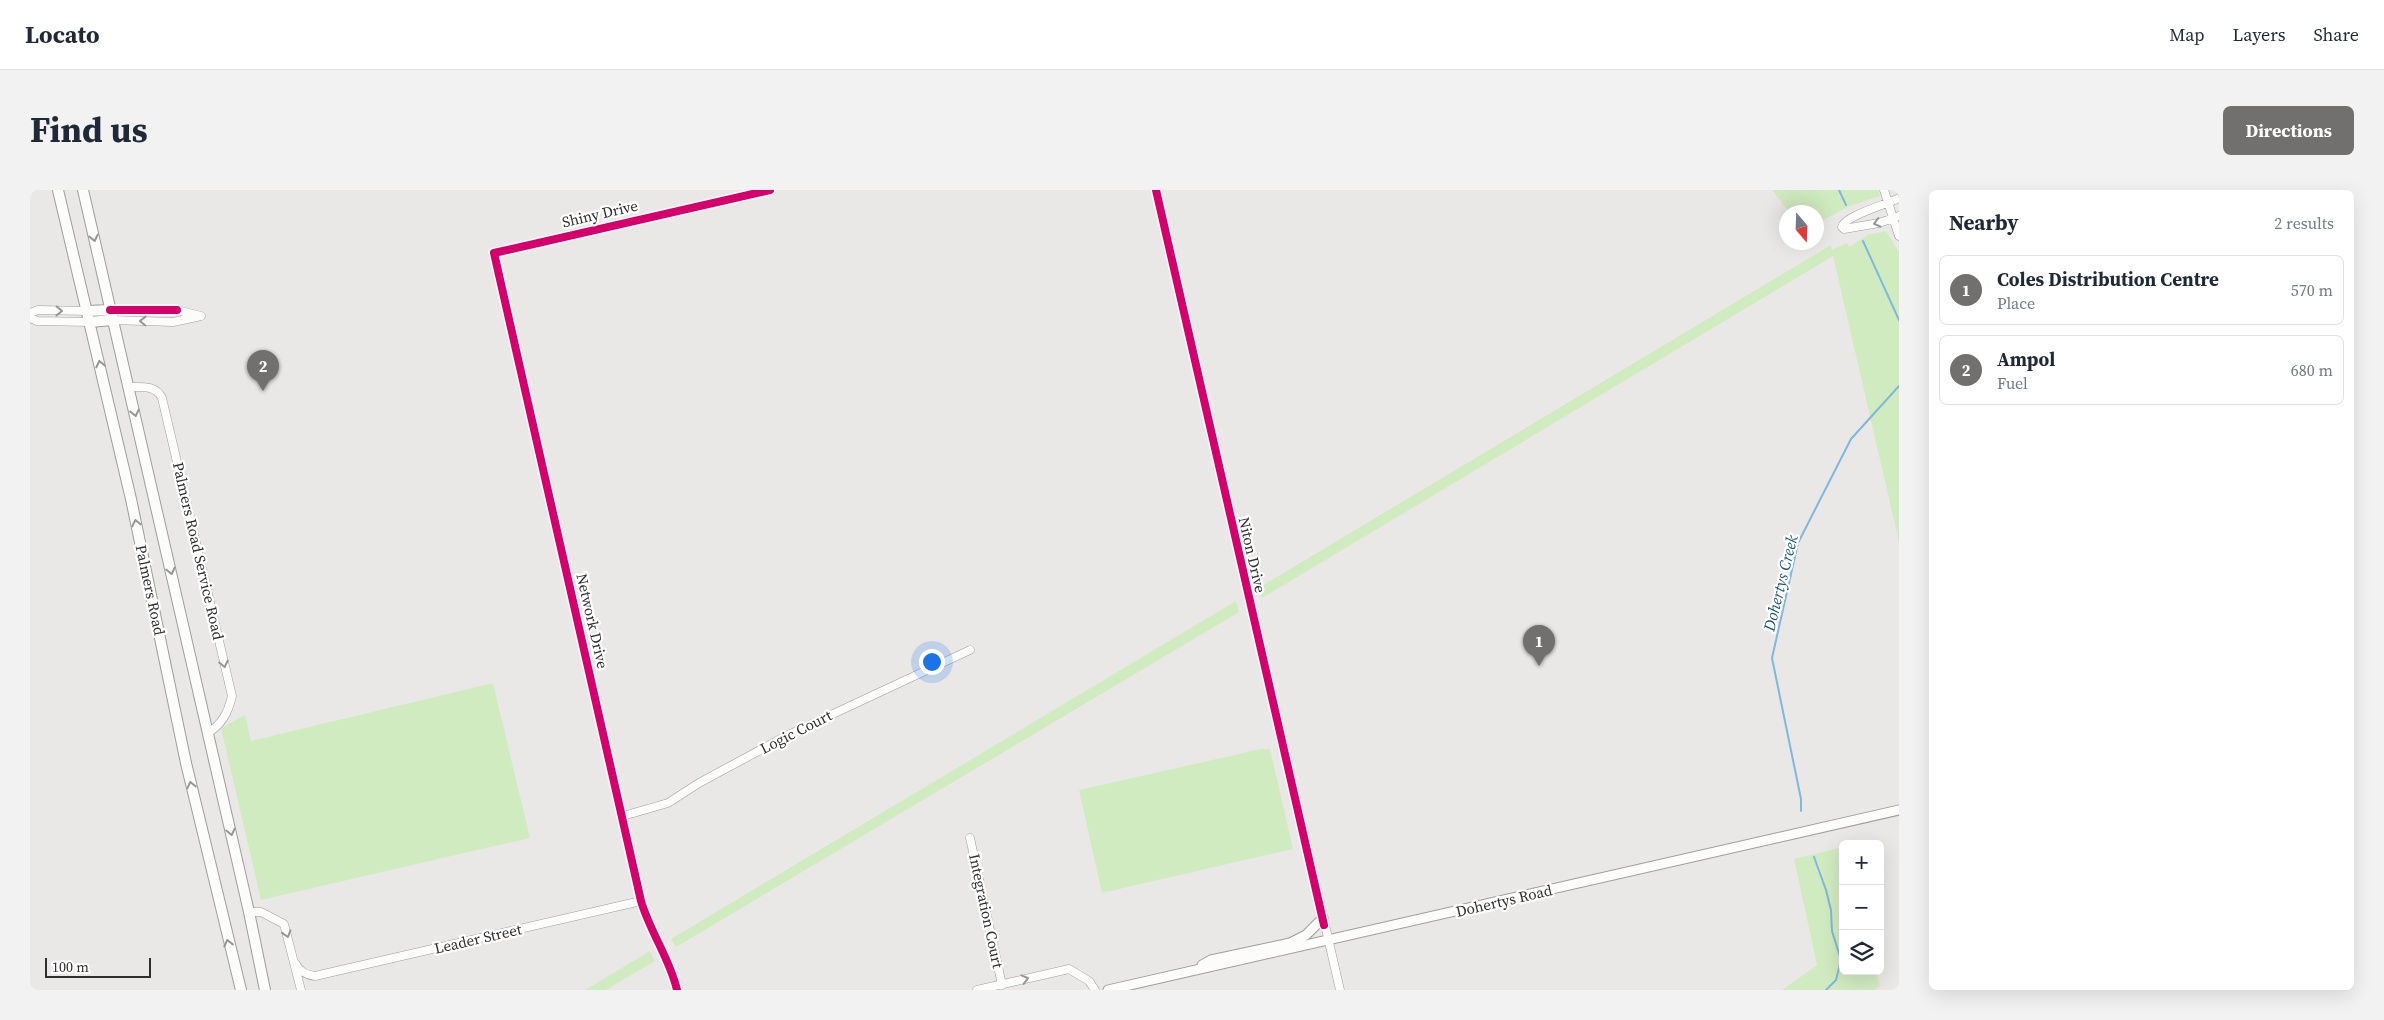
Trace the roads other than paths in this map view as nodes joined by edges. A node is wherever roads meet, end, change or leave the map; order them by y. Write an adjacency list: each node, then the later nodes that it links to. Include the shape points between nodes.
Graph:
1 (58, 190): 11 (highway, Palmers Road)
2 (83, 190): 13 (highway, Palmers Road, one-way to 13)
3 (770, 190): 10 (street, Shiny Drive)
4 (1156, 190): 24 (street, Niton Drive)
5 (1884, 190): 7 (street)
6 (1899, 198): 7 (street)
7 (1888, 204): 8 (street); 8 (street, one-way to 7, via 1854,229 1842,226 1847,219)
8 (1896, 218): 9 (street)
9 (1899, 236)
10 (494, 253): 20 (street, Network Drive)
11 (88, 311): 12 (street, one-way to 11, via 38,310); 13 (highway); 15 (highway, Palmers Road)
12 (30, 313)
13 (111, 315): 13 (street, one-way to 13, via 177,310 201,316 174,322); 15 (highway); 16 (highway, Palmers Road)
14 (30, 318): 15 (street, via 36,321)
15 (90, 322): 30 (highway, Palmers Road, one-way to 15, via 186,763)
16 (129, 387): 18 (highway, Palmers Road, one-way to 18); 18 (street, Palmers Road Service Road, one-way to 18, via 155,389 162,398 232,696 220,725)
17 (970, 650): 20 (street, Logic Court, via 788,735 668,803)
18 (208, 733): 23 (highway, Palmers Road, one-way to 23)
19 (1899, 810): 25 (main road, Dohertys Road)
20 (624, 816): 22 (street, Network Drive)
21 (970, 838): 29 (street, Integration Court)
22 (641, 901): 28 (street, Leader Street); 33 (street, Network Drive)
23 (249, 912): 26 (street, one-way to 26, via 261,912 284,924); 31 (highway, Palmers Road)
24 (1322, 918): 25 (street, Niton Drive); 27 (main road, via 1306,935 1290,943 1211,960)
25 (1328, 941): 27 (main road, Dohertys Road); 37 (street, Niton Drive)
26 (295, 963): 28 (street, via 299,970); 32 (street)
27 (1186, 972): 36 (main road, Dohertys Road)
28 (315, 976): 32 (street)
29 (1002, 985): 34 (street); 35 (street, one-way to 35, via 1069,968 1089,981)
30 (240, 990)
31 (265, 990)
32 (302, 990)
33 (677, 990)
34 (977, 990)
35 (1095, 990)
36 (1108, 990)
37 (1340, 990)

